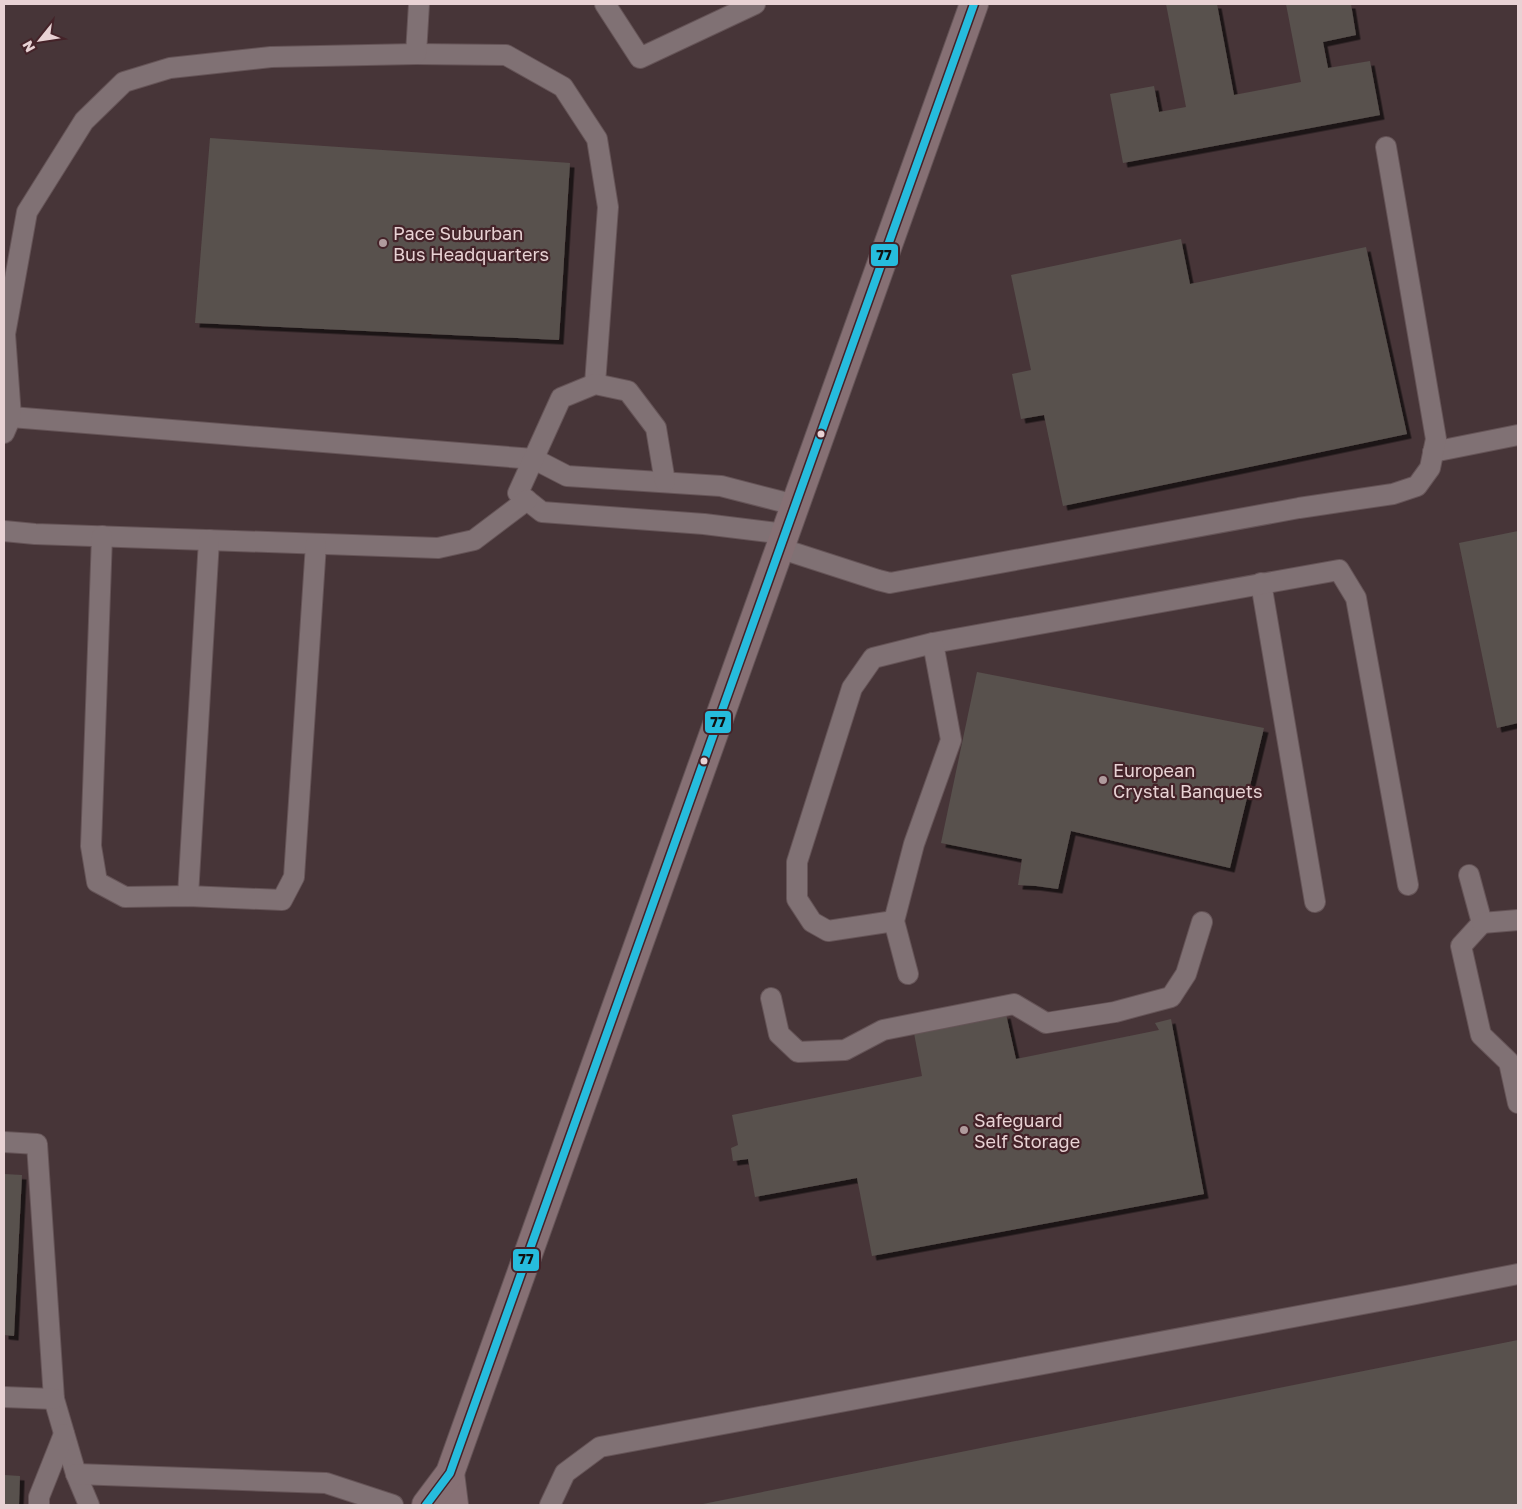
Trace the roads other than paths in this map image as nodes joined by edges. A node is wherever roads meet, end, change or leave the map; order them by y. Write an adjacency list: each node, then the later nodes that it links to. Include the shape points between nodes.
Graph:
1 (419, 4): 5 (lane)
2 (605, 4): 3 (lane, via 640,58)
3 (755, 4)
4 (974, 4): 14 (main road)
5 (416, 54): 7 (lane, via 506,55 563,87 598,139 608,207); 8 (lane, via 272,57 170,68 124,82 84,121 27,212 5,334)
6 (1386, 147): 10 (lane, via 1436,439)
7 (594, 384): 11 (lane, via 561,398); 12 (lane, via 628,391 656,428)
8 (7, 425): 11 (lane)
9 (1518, 435): 10 (lane)
10 (1433, 452): 18 (lane, via 1430,468 1417,486 1393,494 890,582)
11 (534, 459): 12 (lane, via 567,476); 13 (lane)
12 (665, 482): 14 (lane, via 721,486)
13 (523, 496): 18 (lane, via 542,512 704,524); 19 (lane, via 474,540 438,548)
14 (795, 505): 18 (main road)
15 (4, 531): 16 (lane)
16 (102, 536): 17 (lane); 24 (lane, via 90,846 97,882 125,897)
17 (209, 540): 19 (lane); 24 (lane)
18 (782, 541): 39 (main road)
19 (316, 544): 24 (lane, via 294,877 282,900)
20 (1261, 583): 21 (lane); 23 (lane, via 1339,570 1356,598); 25 (lane)
21 (933, 643): 27 (lane, via 951,740 914,844); 27 (lane, via 873,658 852,688 797,862 797,899 812,922 828,931)
22 (1469, 874): 29 (lane)
23 (1408, 885)
24 (188, 896)
25 (1315, 902)
26 (1518, 920): 29 (lane)
27 (894, 921): 30 (lane)
28 (1202, 922): 31 (lane, via 1186,974 1170,997 1115,1012 1046,1023 1014,1004 883,1030 845,1050 798,1052 779,1034)
29 (1482, 923): 32 (lane, via 1461,946 1482,1034)
30 (908, 974)
31 (771, 998)
32 (1514, 1060): 33 (lane)
33 (1518, 1103)
34 (4, 1142): 37 (lane, via 37,1144)
35 (1518, 1274): 46 (lane, via 600,1447 565,1473)
36 (4, 1397): 37 (lane)
37 (54, 1399): 38 (lane)
38 (64, 1434): 40 (lane); 41 (lane, via 39,1496)
39 (450, 1473): 44 (main road); 45 (main road)
40 (76, 1474): 42 (lane); 43 (lane, via 326,1483)
41 (39, 1505)
42 (88, 1505)
43 (393, 1505)
44 (426, 1505)
45 (454, 1505)
46 (550, 1505)

